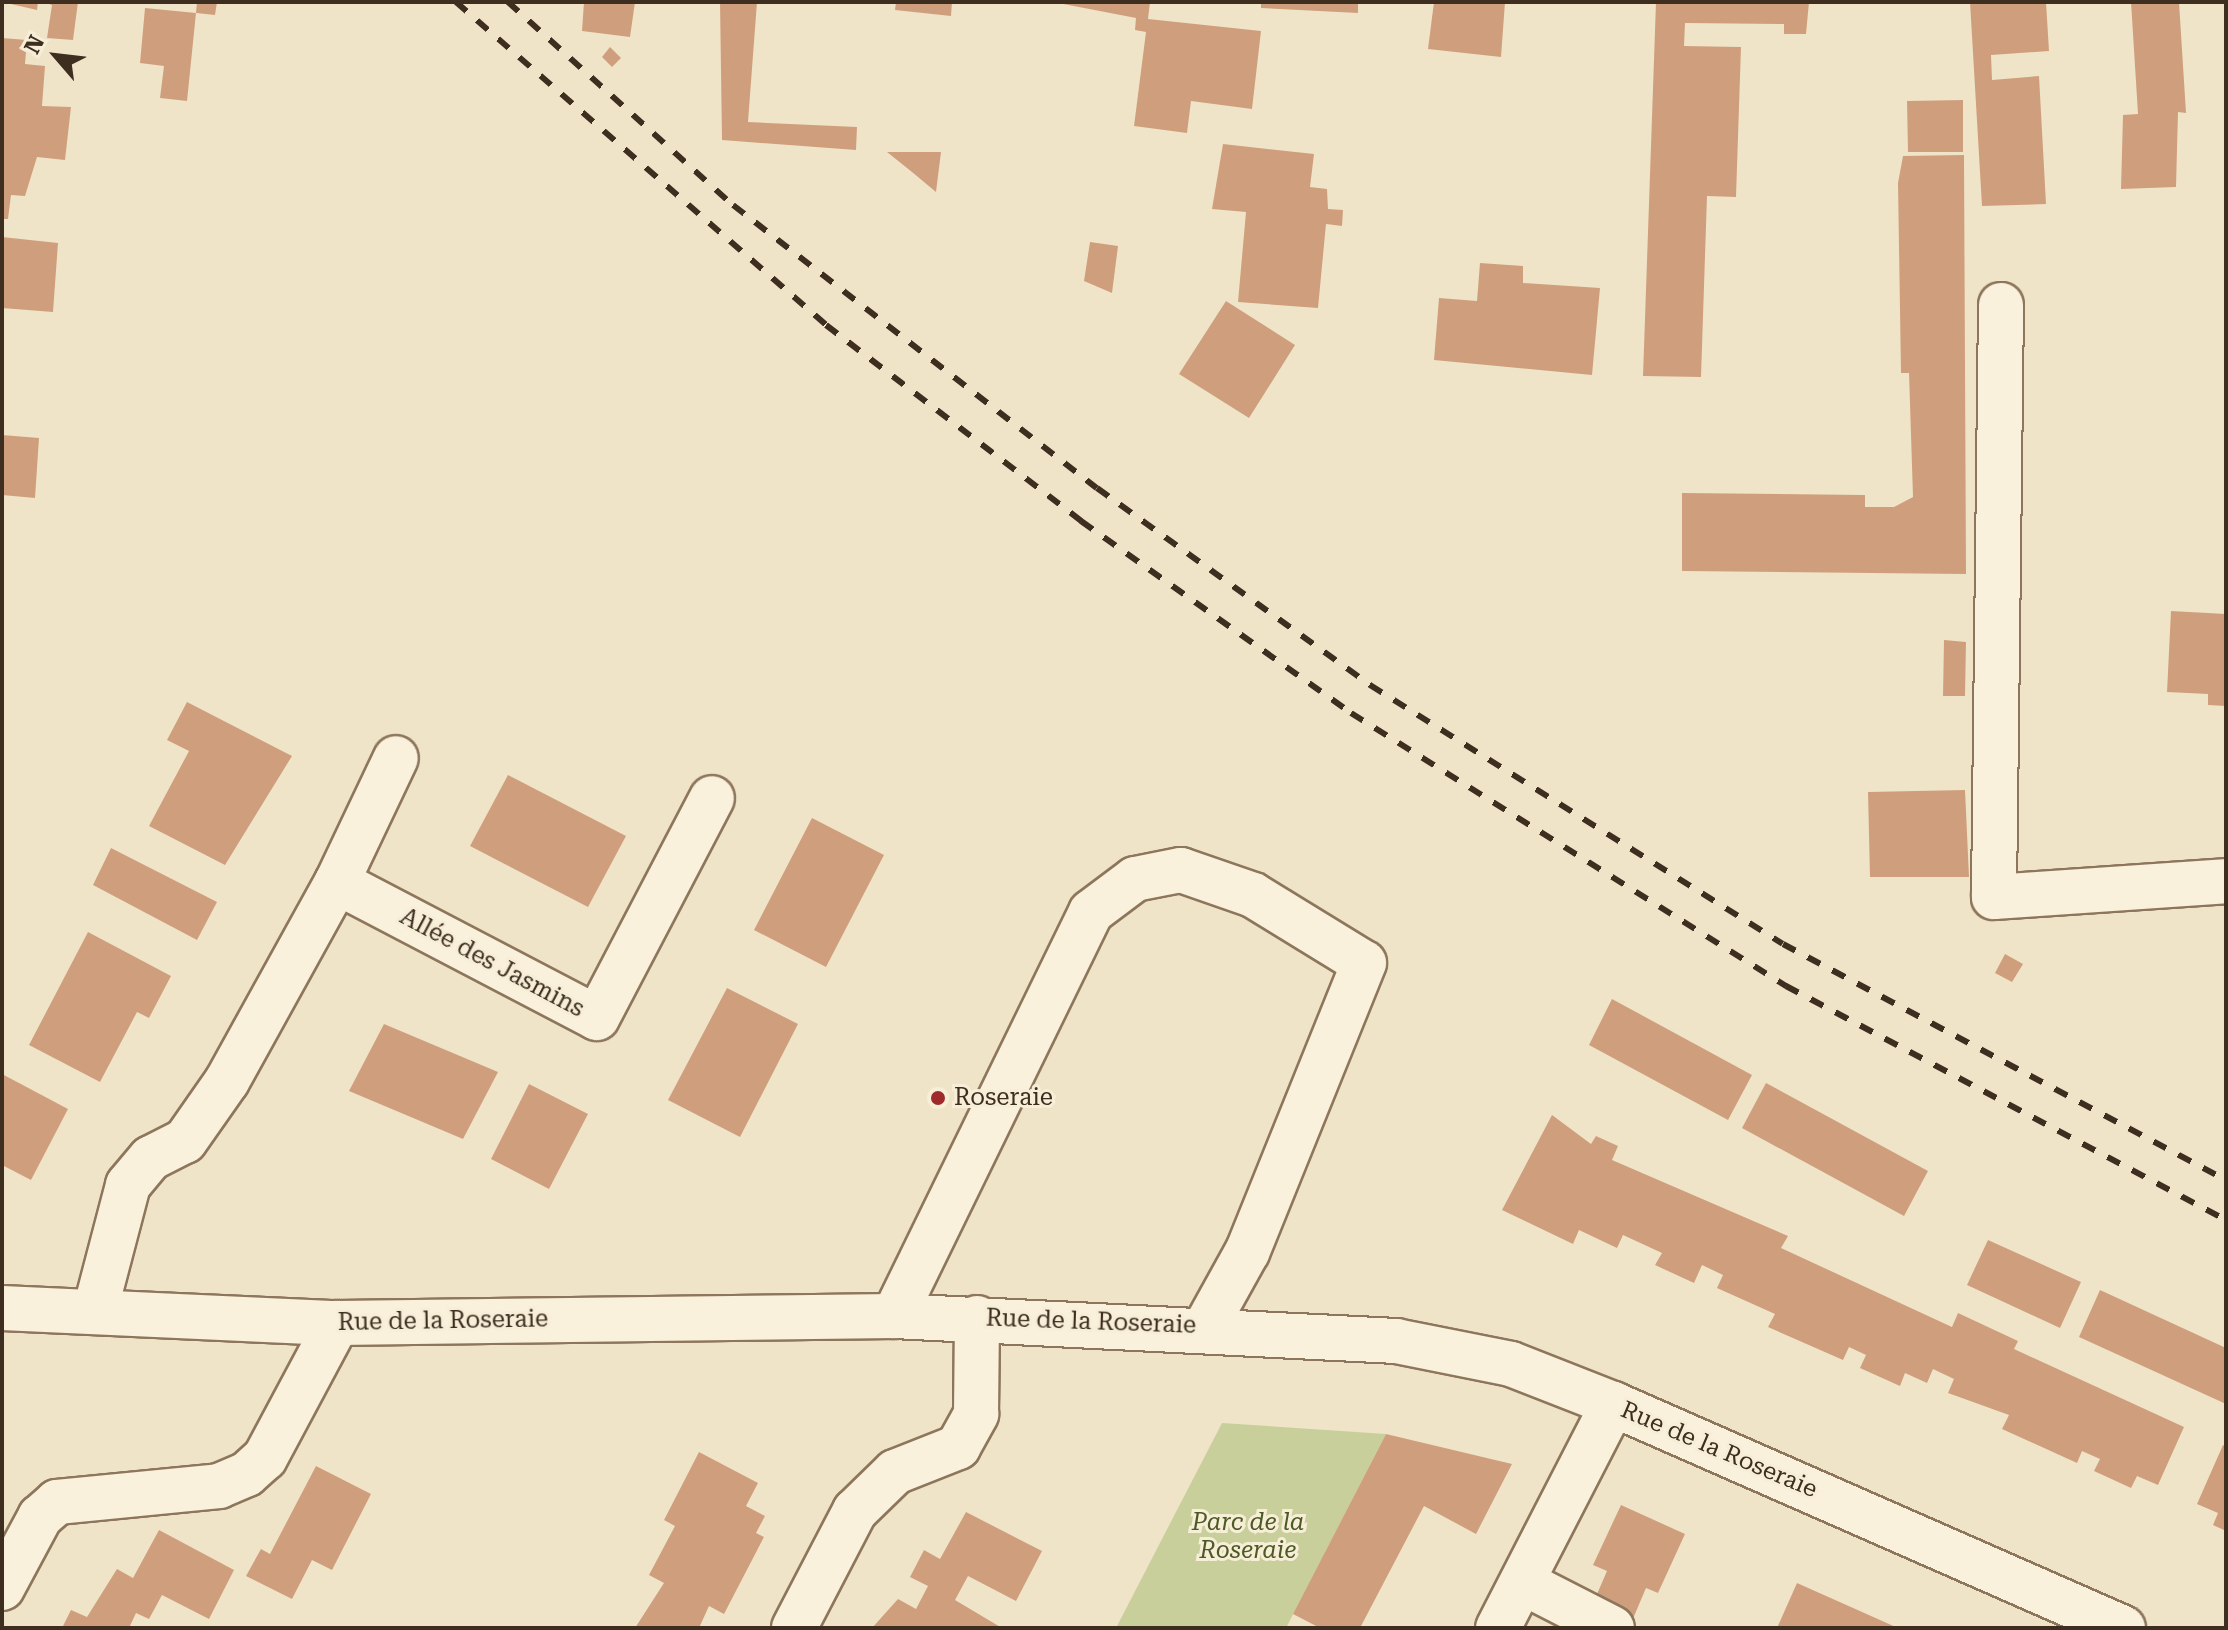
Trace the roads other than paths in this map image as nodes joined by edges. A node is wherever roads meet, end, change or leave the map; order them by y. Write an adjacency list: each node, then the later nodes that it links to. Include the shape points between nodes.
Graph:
1 (2001, 305): 4 (street, via 1994,897)
2 (396, 758): 5 (street)
3 (712, 798): 5 (street, Allée des Jasmins, via 597,1018)
4 (2226, 881)
5 (337, 882): 7 (street, via 227,1081 185,1141 151,1158 128,1185)
6 (2, 1308): 7 (street, Rue de la Roseraie)
7 (95, 1311): 10 (street, Rue de la Roseraie)
8 (894, 1316): 9 (street, Rue de la Roseraie); 10 (street, Rue de la Roseraie); 11 (street, via 1091,912 1135,879 1181,870 1253,895 1364,963 1247,1252)
9 (977, 1318): 11 (street, Rue de la Roseraie); 15 (street, via 976,1414 958,1447 895,1472 855,1511)
10 (337, 1323): 14 (street, via 265,1458 247,1474 219,1486 57,1502 40,1517)
11 (1206, 1326): 12 (street, Rue de la Roseraie, via 1396,1341 1511,1364)
12 (1613, 1404): 13 (street); 18 (street, Rue de la Roseraie)
13 (1522, 1582): 16 (street); 17 (street)
14 (2, 1588)
15 (794, 1628)
16 (1498, 1628)
17 (1612, 1628)
18 (2123, 1628)

